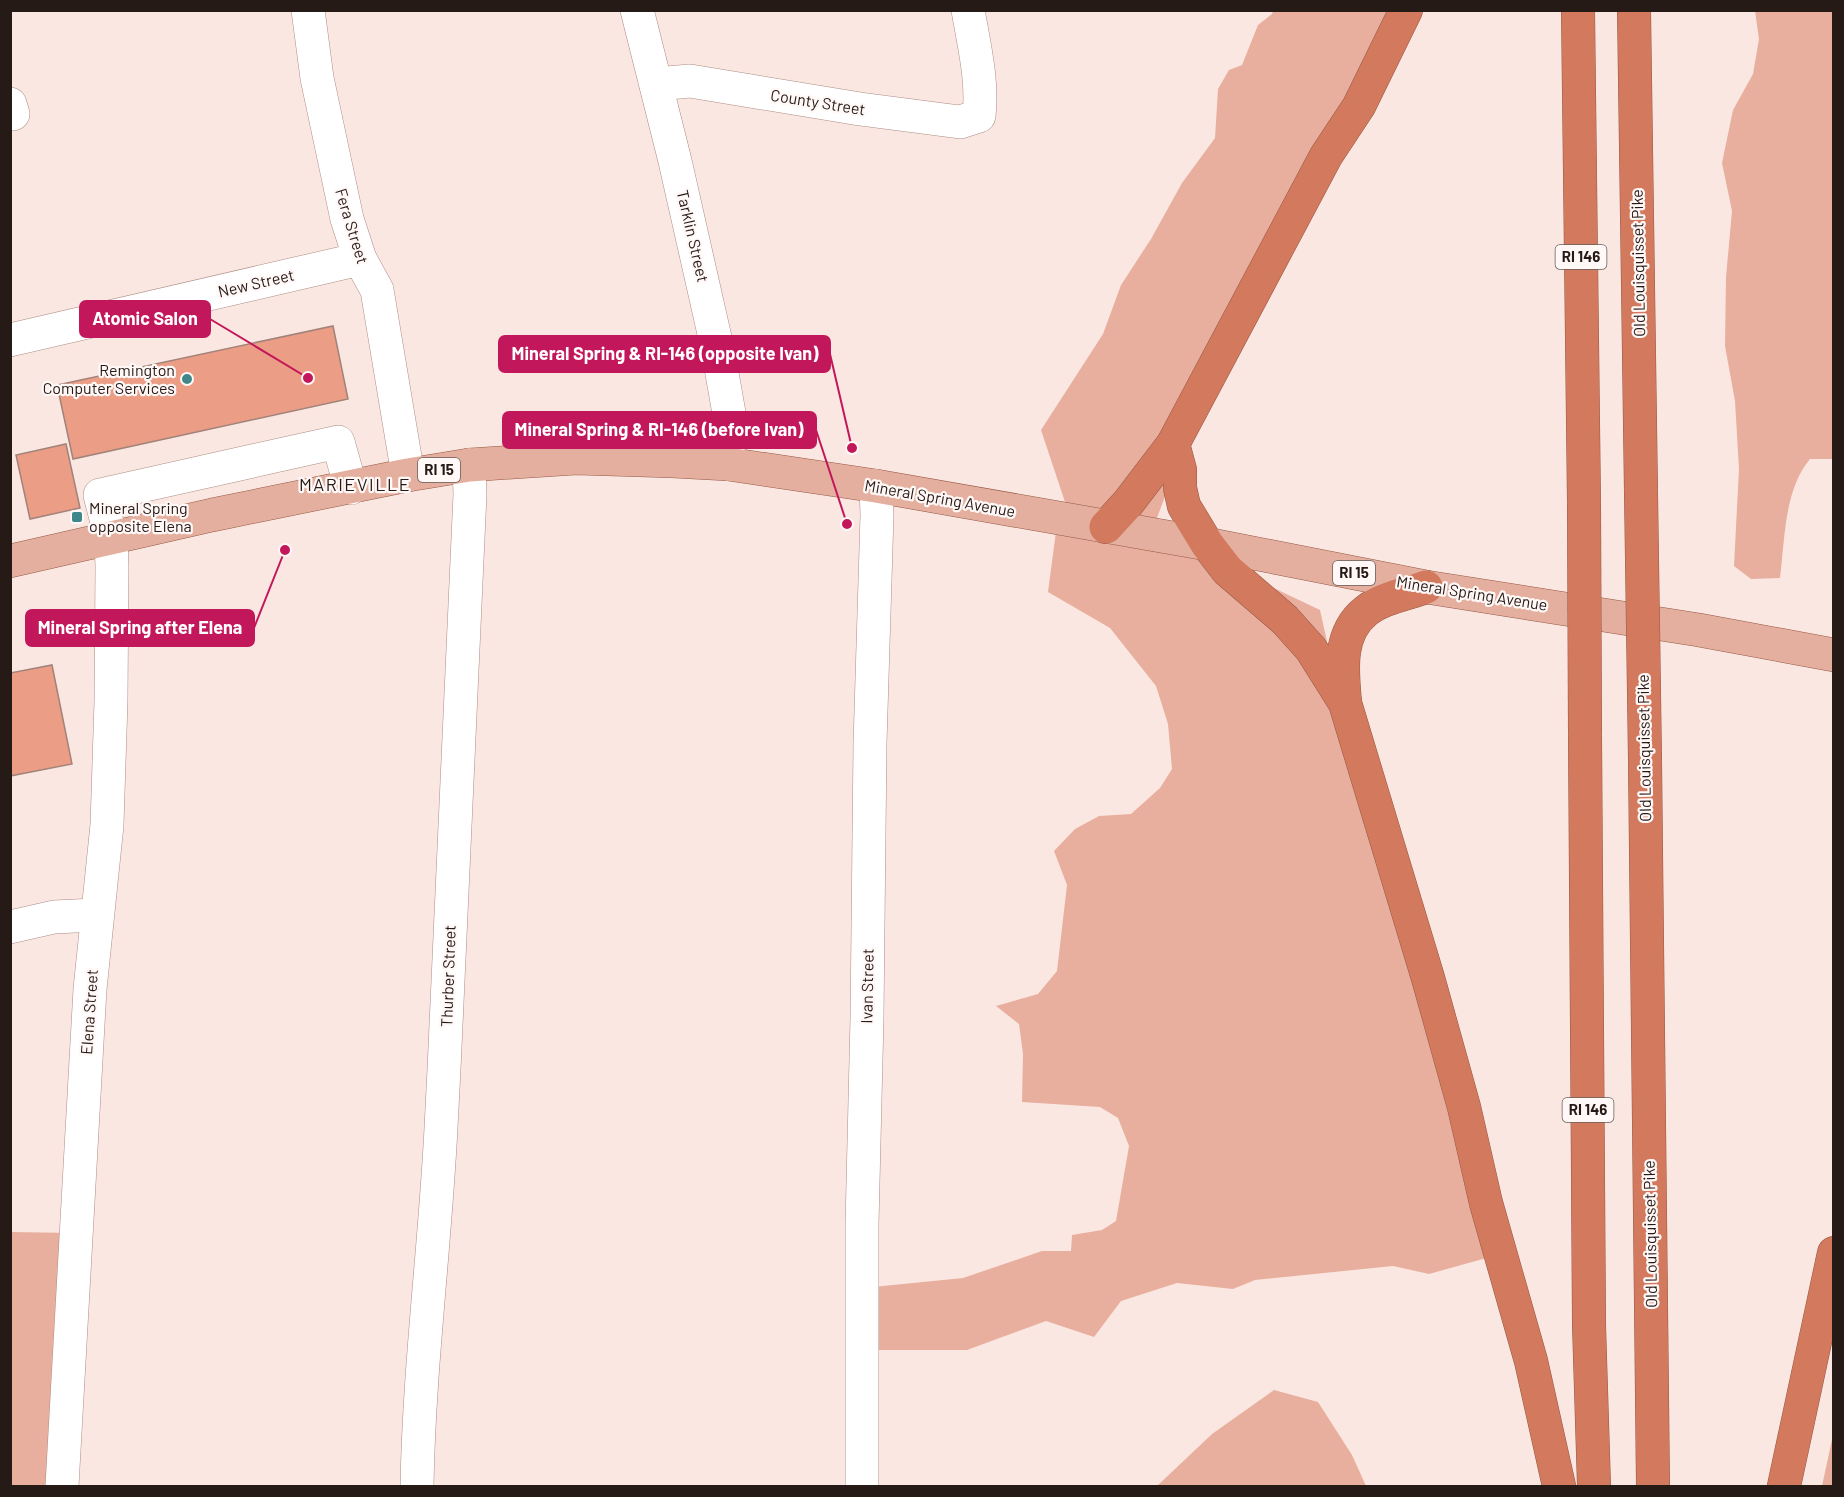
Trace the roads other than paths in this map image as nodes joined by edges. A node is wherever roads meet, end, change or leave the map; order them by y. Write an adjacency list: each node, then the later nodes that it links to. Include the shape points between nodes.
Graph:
1 (308, 10): 8 (street, Fera Street, via 327,132)
2 (637, 10): 7 (street, Tarklin Street)
3 (968, 10): 7 (street, County Street, via 981,98 979,116 960,122 690,81)
4 (1406, 10): 10 (highway, via 1359,106 1326,156)
5 (1578, 10): 30 (highway, RI 146, bridge, via 1589,1325)
6 (1634, 10): 31 (highway, Old Louisquisset Pike, bridge)
7 (656, 84): 11 (street, Tarklin Street, via 718,351 729,413)
8 (360, 259): 9 (street, New Street); 13 (street, Fera Street, via 376,290)
9 (10, 340)
10 (1173, 444): 16 (highway); 18 (highway, via 1184,506)
11 (729, 464): 12 (main road, Mineral Spring Avenue / RI 15, via 603,458); 14 (main road, Mineral Spring Avenue / RI 15)
12 (469, 465): 13 (main road, Mineral Spring Avenue / RI 15); 27 (street, Thurber Street, via 441,1129 417,1438)
13 (408, 475): 15 (main road, Mineral Spring Avenue / RI 15)
14 (876, 486): 16 (main road, Mineral Spring Avenue / RI 15); 28 (street, Ivan Street, via 862,1224)
15 (351, 488): 17 (main road, Mineral Spring Avenue / RI 15); 17 (street, Elena Street, via 338,442 100,495)
16 (1106, 527): 18 (main road, Mineral Spring Avenue / RI 15)
17 (111, 538): 19 (main road, Mineral Spring Avenue / RI 15); 23 (street, Elena Street, via 108,825)
18 (1208, 544): 20 (main road, Mineral Spring Avenue / RI 15); 22 (highway, via 1227,570 1285,620 1311,649)
19 (10, 561)
20 (1426, 587): 21 (main road, Mineral Spring Avenue / RI 15); 22 (highway, via 1376,605 1355,623 1348,635 1341,670)
21 (1833, 655)
22 (1345, 703): 29 (highway, via 1464,1107 1486,1203 1531,1361)
23 (96, 915): 24 (street, via 54,917); 26 (street, Elena Street)
24 (10, 927)
25 (1833, 1253): 32 (highway)
26 (62, 1486)
27 (417, 1486)
28 (862, 1486)
29 (1559, 1486)
30 (1594, 1486)
31 (1653, 1486)
32 (1785, 1486)

